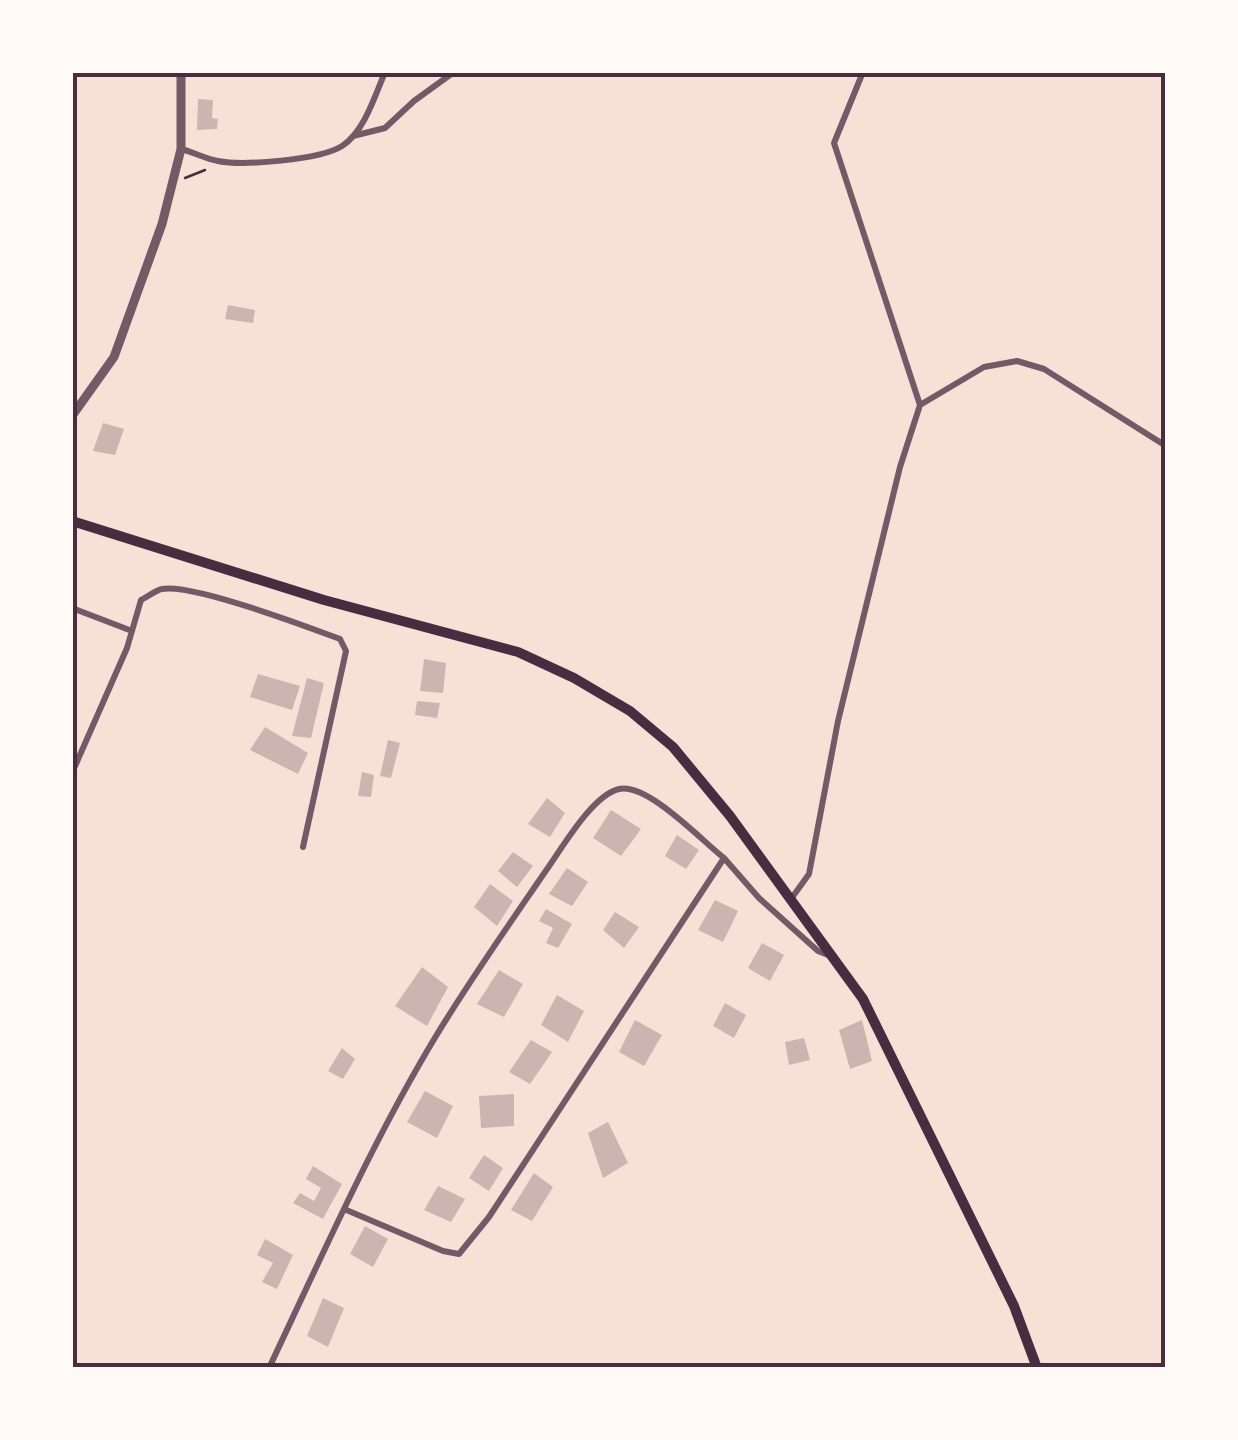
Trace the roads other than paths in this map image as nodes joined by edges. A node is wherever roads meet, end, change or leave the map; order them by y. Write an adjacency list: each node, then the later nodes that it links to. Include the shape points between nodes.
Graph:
1 (182, 72): 6 (street)
2 (385, 72): 5 (street)
3 (454, 72): 5 (street, via 385,128)
4 (862, 72): 7 (street, via 834,143)
5 (353, 136): 6 (street, via 328,152 246,162)
6 (181, 149): 8 (street, via 114,357)
7 (920, 405): 9 (street, via 984,367 1017,362 1044,369); 16 (street, via 838,721 809,874)
8 (72, 416)
9 (1166, 446)
10 (72, 521): 16 (main road, via 518,652 574,678 630,711 672,747)
11 (72, 608): 12 (street)
12 (132, 631): 13 (street); 14 (street, via 141,600 162,589 192,592 340,639 346,651)
13 (72, 773)
14 (303, 847)
15 (724, 858): 17 (street, via 812,946); 18 (street, via 459,1254); 18 (street, via 645,792 606,794 582,819 434,1038)
16 (791, 899): 17 (main road)
17 (834, 956): 20 (main road, via 902,1074)
18 (344, 1209): 19 (street)
19 (268, 1368)
20 (1037, 1368)

